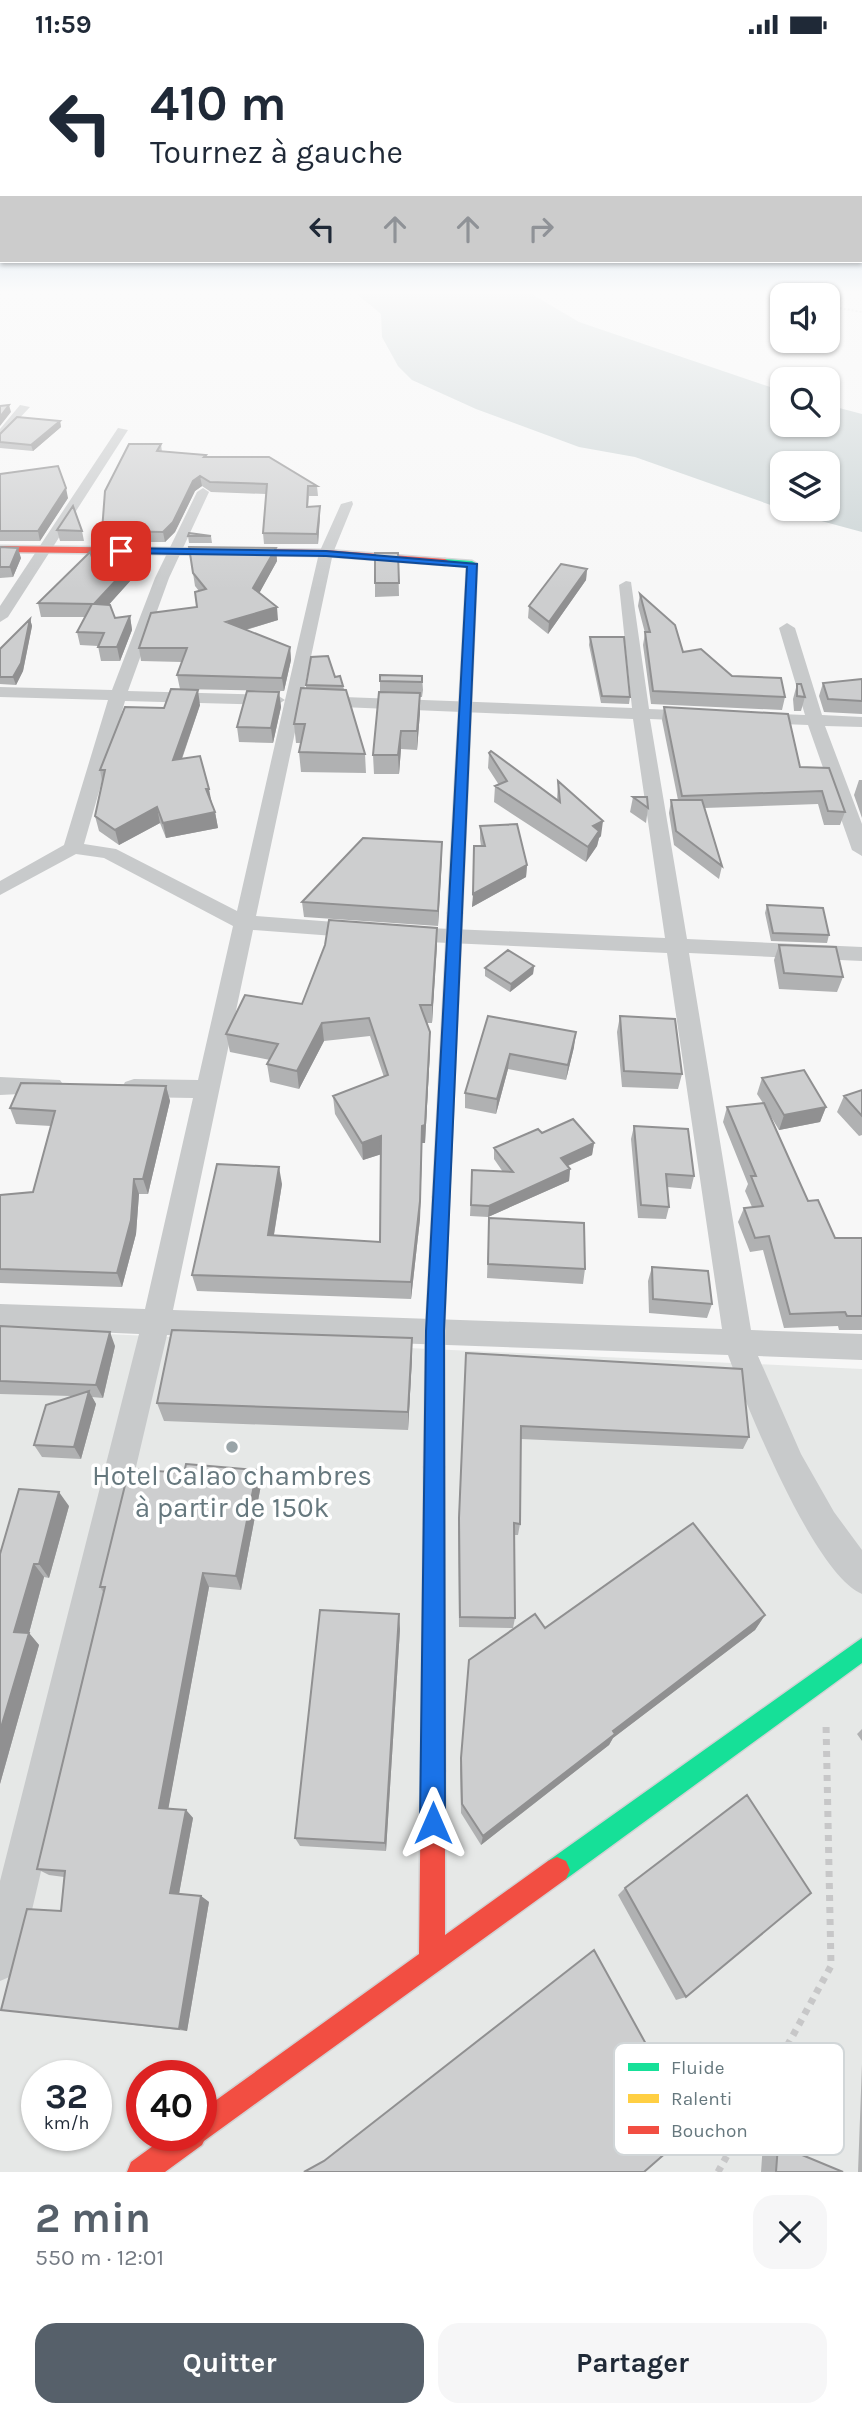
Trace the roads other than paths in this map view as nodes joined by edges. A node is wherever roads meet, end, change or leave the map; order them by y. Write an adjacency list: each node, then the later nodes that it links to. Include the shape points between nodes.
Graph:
1 (24, 407): 3 (street)
2 (122, 430): 7 (street)
3 (0, 436)
4 (203, 492): 8 (street)
5 (347, 504): 9 (street)
6 (0, 549): 7 (street)
7 (45, 551): 8 (street); 11 (street)
8 (172, 551): 9 (street); 14 (street)
9 (326, 553): 15 (street); 16 (street, via 472,564)
10 (626, 585): 17 (street)
11 (0, 617)
12 (787, 628): 18 (street)
13 (0, 692): 14 (street)
14 (116, 694): 15 (street); 20 (street)
15 (292, 701): 16 (street); 23 (street)
16 (464, 704): 17 (street); 24 (street)
17 (641, 713): 18 (street); 25 (street)
18 (815, 721): 19 (street); 21 (street)
19 (862, 722)
20 (74, 848): 22 (street); 23 (street, via 109,853)
21 (862, 850)
22 (0, 889)
23 (242, 922): 24 (street); 30 (street)
24 (454, 938): 25 (street); 33 (street)
25 (676, 945): 26 (street); 34 (street)
26 (862, 954)
27 (0, 1086): 28 (street)
28 (74, 1087)
29 (113, 1087): 30 (street)
30 (206, 1089): 32 (street)
31 (0, 1316): 32 (street)
32 (156, 1322): 33 (street); 39 (street)
33 (435, 1331): 34 (street); 38 (street)
34 (738, 1342): 35 (street); 36 (street, via 795,1478 834,1543)
35 (862, 1347)
36 (862, 1577)
37 (862, 1649): 38 (street)
38 (432, 1959): 40 (street)
39 (0, 1961)
40 (217, 2116)
41 (170, 2151): 42 (street)
42 (141, 2172)

